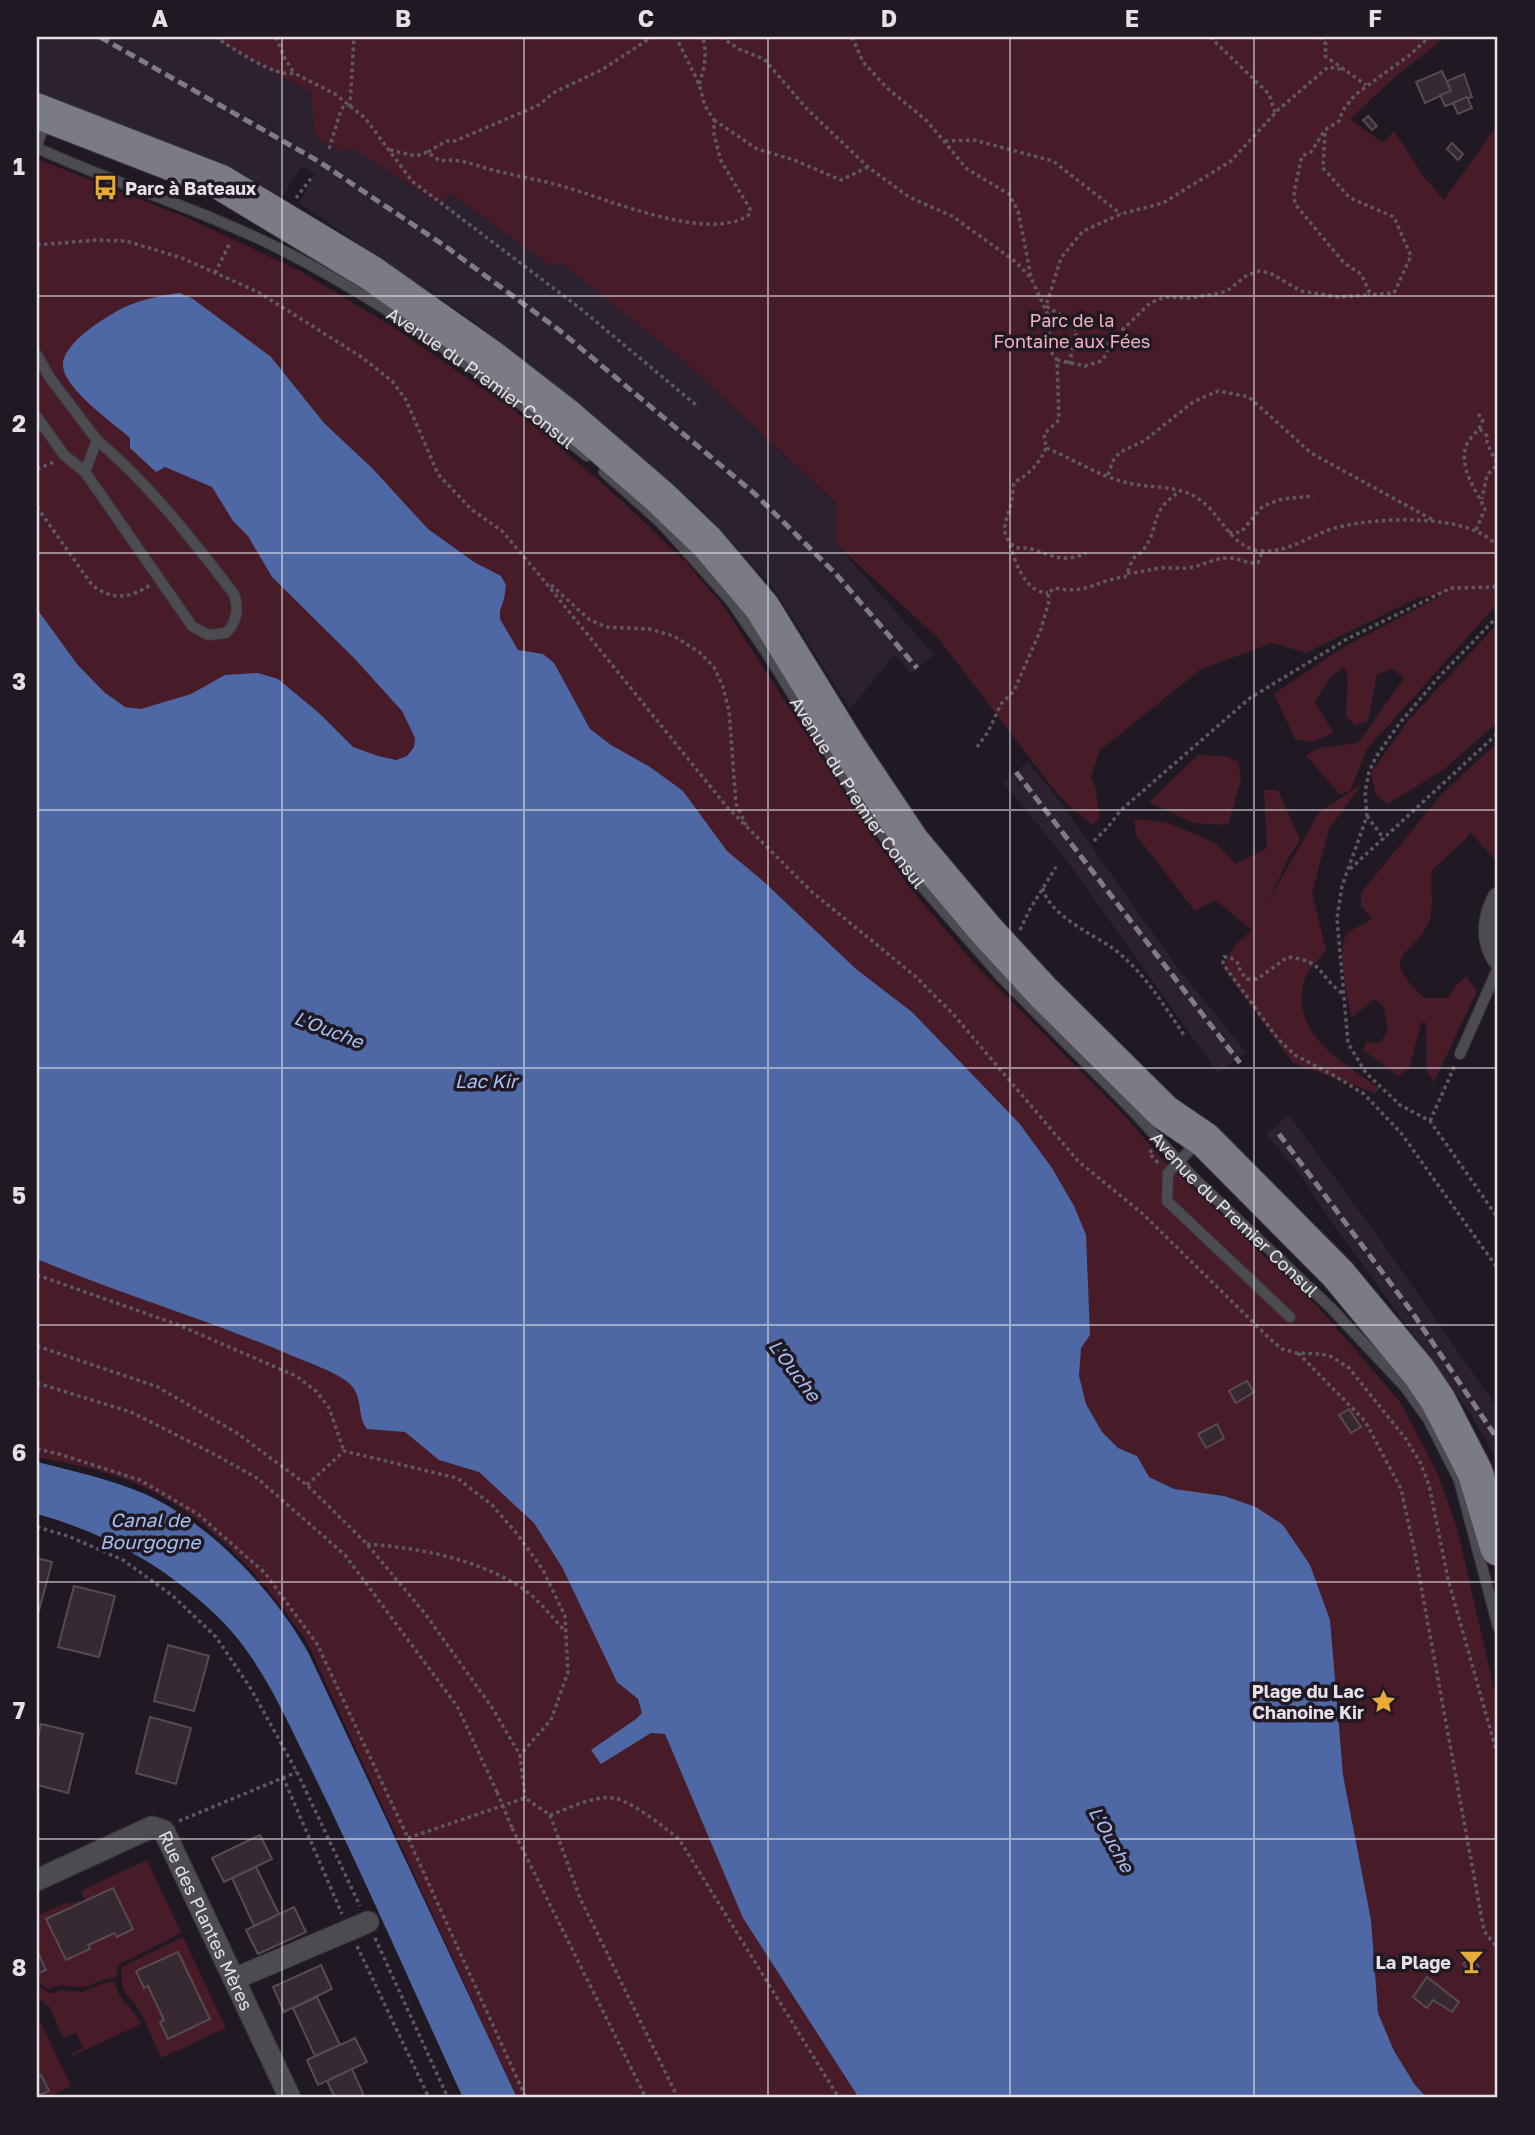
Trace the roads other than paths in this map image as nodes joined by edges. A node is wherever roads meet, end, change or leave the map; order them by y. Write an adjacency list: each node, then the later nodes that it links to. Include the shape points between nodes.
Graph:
1 (38, 132): 2 (main road, Avenue du Premier Consul, via 202,192); 2 (main road, Avenue du Premier Consul, via 164,159 220,182 372,273); 11 (lane, Avenue du Premier Consul, via 293,256 447,352 588,457 661,523 730,600 869,817 925,890 1002,978)
2 (430, 316): 11 (main road, Avenue du Premier Consul, via 565,415 707,542 762,607 912,842 1044,993 1168,1115)
3 (37, 355): 5 (lane)
4 (37, 417): 6 (lane, via 64,455)
5 (97, 440): 6 (lane); 6 (lane, via 174,515 234,594 238,604 230,629 208,635 192,626)
6 (85, 472)
7 (1496, 910): 8 (street, via 1488,932)
8 (1498, 959)
9 (1498, 968): 10 (lane)
10 (1460, 1054)
11 (1194, 1153): 12 (lane, via 1168,1173 1167,1201); 13 (main road, Avenue du Premier Consul, via 1338,1274 1419,1371 1471,1463); 14 (lane, Avenue du Premier Consul, via 1193,1177 1330,1307 1405,1387 1428,1419 1459,1480)
12 (1290, 1317)
13 (1498, 1548)
14 (1498, 1627)
15 (37, 1880): 17 (street, Rue des Plantes Mères, via 152,1827 161,1829)
16 (368, 1923): 17 (street)
17 (234, 1979): 18 (street, Rue des Plantes Mères)
18 (290, 2098)

